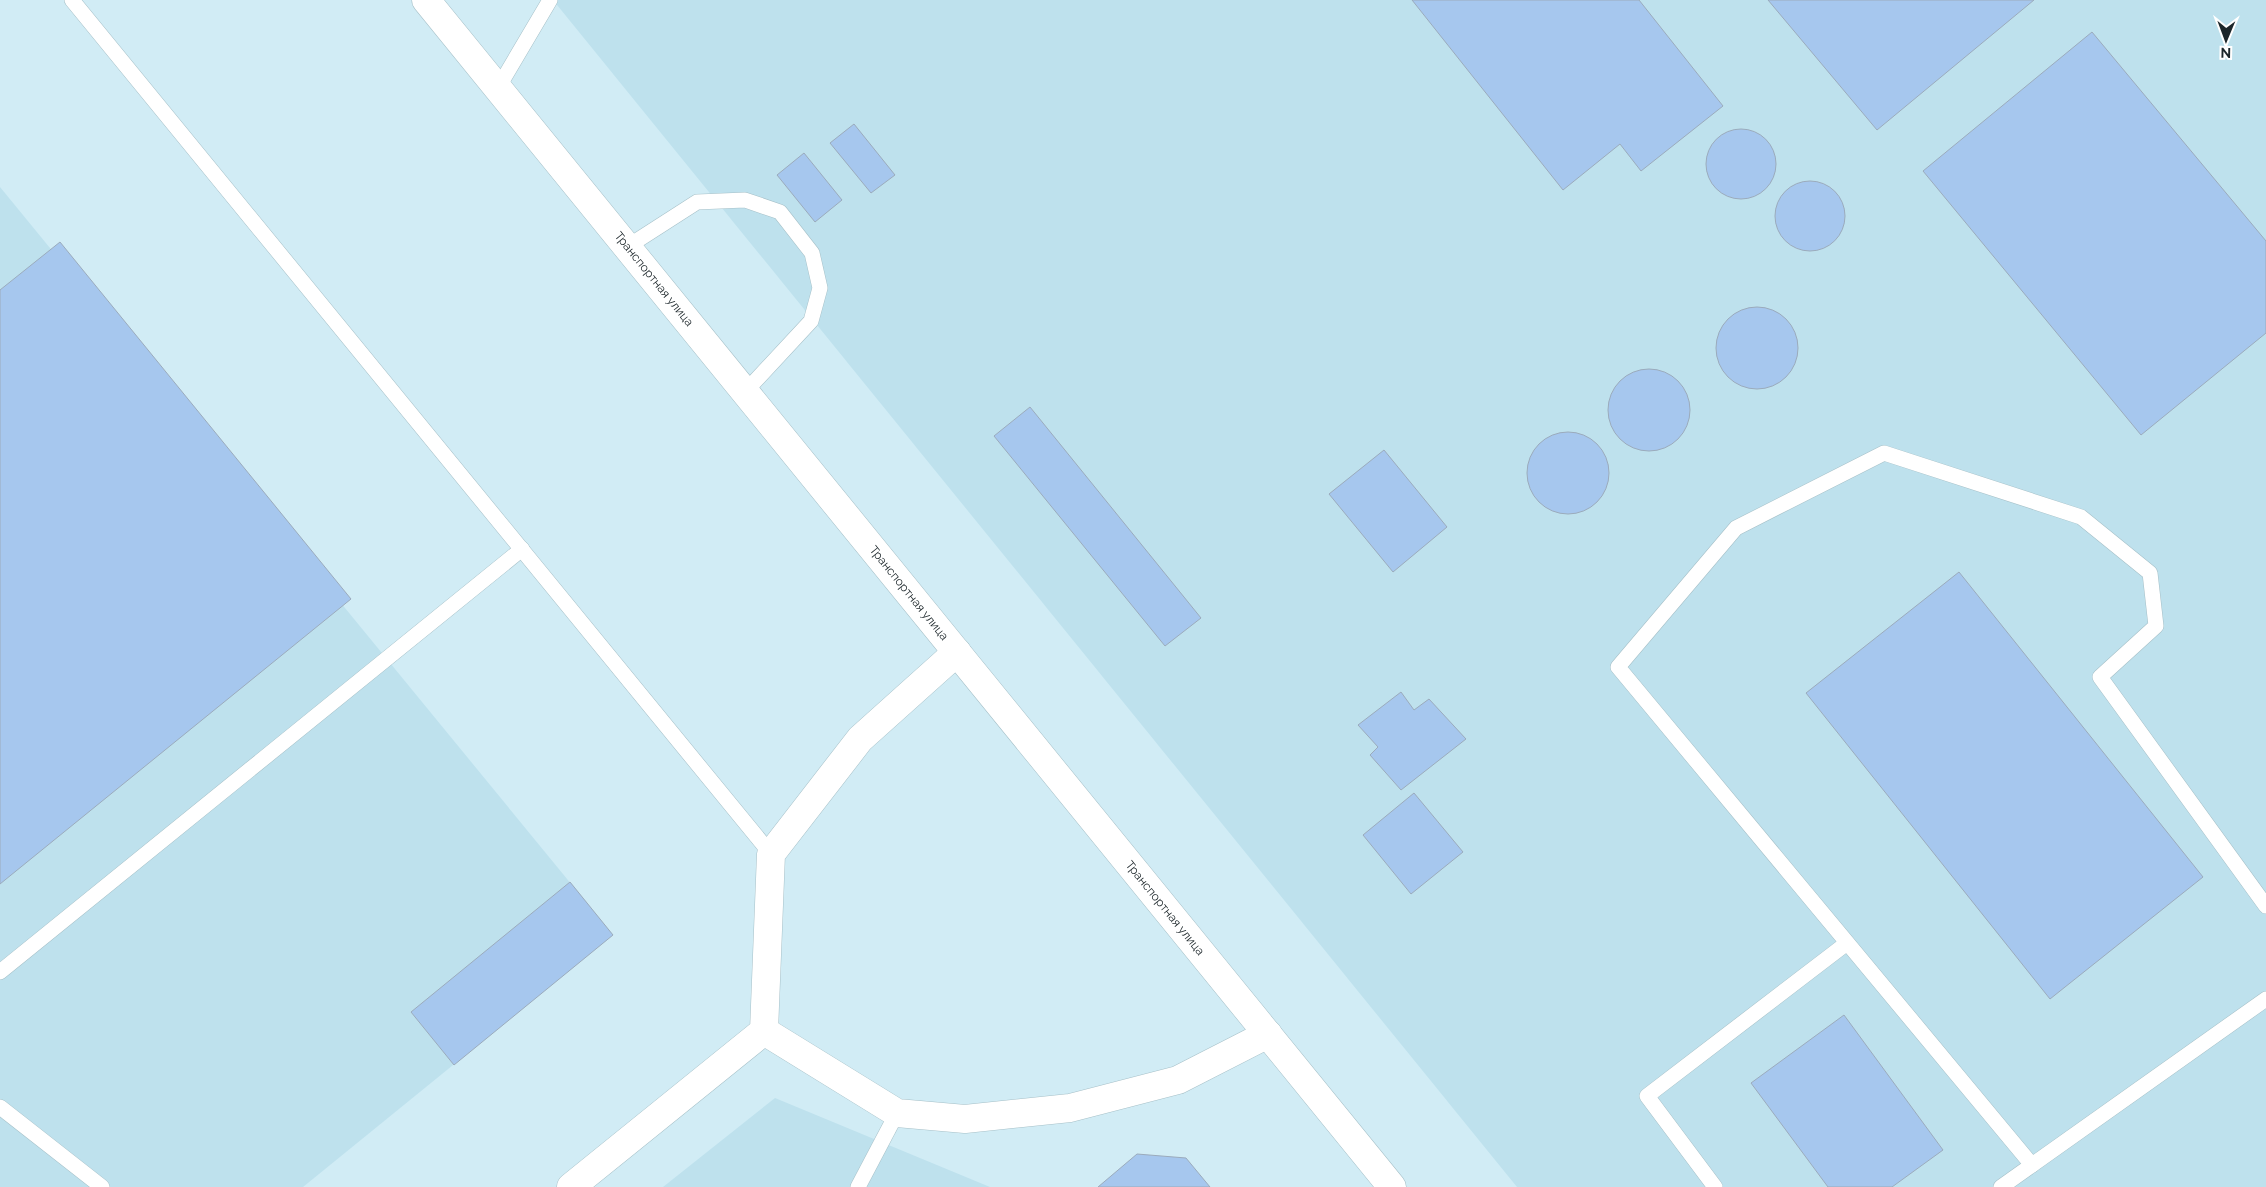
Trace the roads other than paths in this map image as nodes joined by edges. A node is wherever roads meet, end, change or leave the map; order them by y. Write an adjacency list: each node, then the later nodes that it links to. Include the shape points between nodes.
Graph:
1 (72, 0): 7 (lane)
2 (426, 0): 4 (main road, Транспортная улица)
3 (550, 0): 4 (lane)
4 (498, 88): 5 (main road, Транспортная улица)
5 (627, 247): 6 (main road, Транспортная улица); 6 (lane, via 697,202 745,200 780,212 812,253 820,288 811,321)
6 (745, 392): 8 (main road, Транспортная улица)
7 (522, 549): 9 (lane); 12 (lane)
8 (957, 652): 9 (main road, via 860,739); 15 (main road, Транспортная улица)
9 (771, 854): 14 (main road)
10 (2266, 906): 11 (lane, via 2100,677 2156,626 2150,573 2081,517 1884,453 1736,528 1618,667)
11 (1848, 943): 18 (lane); 23 (lane, via 1647,1096)
12 (0, 972)
13 (2266, 999): 18 (lane)
14 (764, 1031): 17 (main road); 20 (main road)
15 (1268, 1034): 17 (main road, via 1178,1080 1070,1108 965,1119); 22 (main road, Транспортная улица)
16 (0, 1107): 19 (lane)
17 (897, 1113): 21 (lane)
18 (2032, 1165): 24 (lane)
19 (102, 1187)
20 (571, 1187)
21 (858, 1187)
22 (1392, 1187)
23 (1715, 1187)
24 (2001, 1187)

